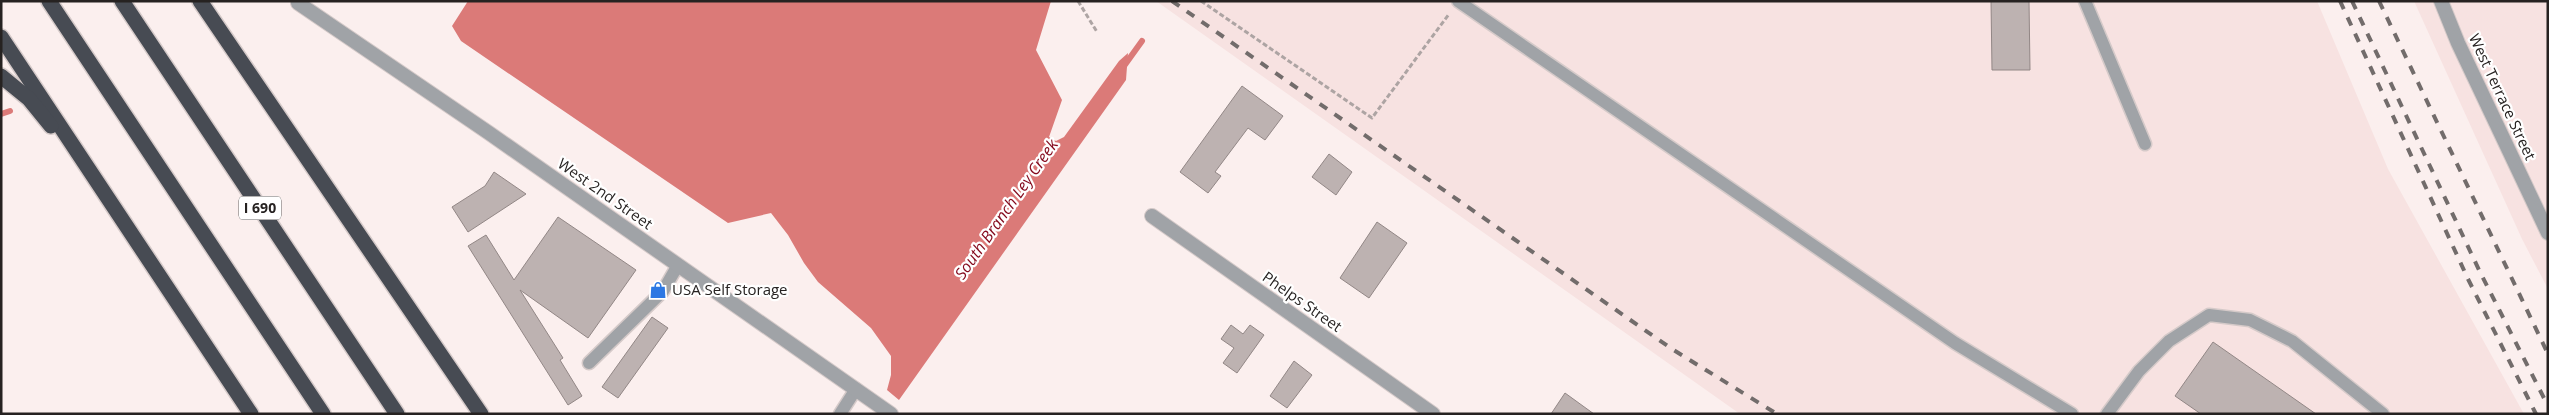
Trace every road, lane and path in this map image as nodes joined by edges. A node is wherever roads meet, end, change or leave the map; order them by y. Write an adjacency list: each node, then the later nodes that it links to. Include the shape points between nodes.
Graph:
1 (49, 1): 21 (highway)
2 (122, 1): 22 (highway, I 690)
3 (200, 1): 23 (highway)
4 (1078, 1): 10 (path)
5 (1201, 1): 6 (path, via 1372,118)
6 (1458, 1): 27 (lane, via 1955,343)
7 (2085, 1): 13 (lane)
8 (2441, 1): 16 (street, West Terrace Street)
9 (298, 3): 17 (street, West 2nd Street)
10 (1097, 32)
11 (1, 36): 14 (highway)
12 (1, 76): 14 (highway, via 28,99)
13 (2146, 144)
14 (101, 187): 20 (highway)
15 (1152, 216): 26 (street, Phelps Street)
16 (2548, 233)
17 (678, 265): 18 (lane, via 662,291); 19 (street, West 2nd Street)
18 (589, 364)
19 (856, 389): 24 (lane); 25 (street, West 2nd Street)
20 (251, 414)
21 (323, 414)
22 (397, 414)
23 (481, 414)
24 (840, 414)
25 (891, 414)
26 (1433, 414)
27 (2072, 414)
28 (2107, 414): 29 (lane, via 2139,371 2169,341 2209,315 2250,320 2292,341)
29 (2383, 414)

